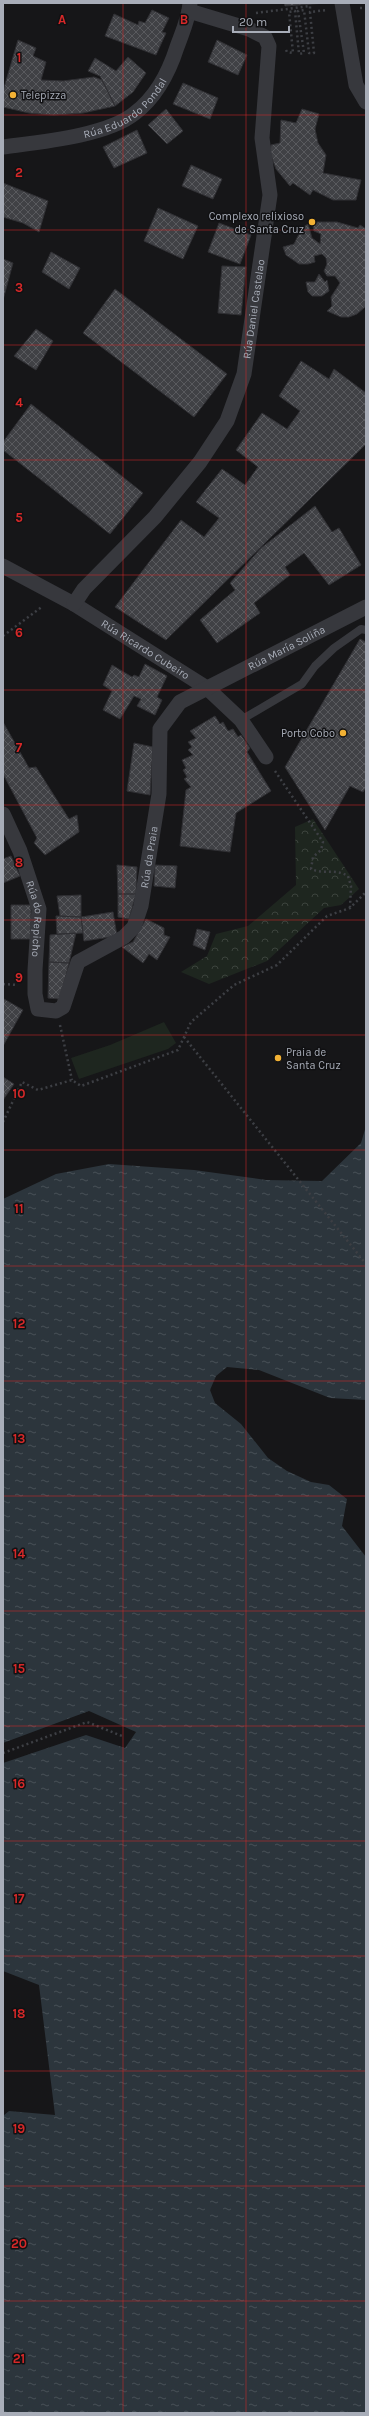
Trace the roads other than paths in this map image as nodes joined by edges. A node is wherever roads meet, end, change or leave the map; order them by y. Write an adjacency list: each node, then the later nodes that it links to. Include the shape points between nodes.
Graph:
1 (342, 6): 3 (street, via 356,84)
2 (190, 7): 4 (street, Rúa Eduardo Pondal, via 173,61 164,80 135,114 113,126 47,141); 6 (street, Rúa Daniel Castelao, via 249,28 265,37 269,46 262,138 270,195 244,374 227,421 200,462 155,517 84,589)
3 (366, 102)
4 (3, 147)
5 (3, 566): 6 (street, Rúa Ricardo Cubeiro)
6 (74, 604): 9 (street, Rúa Ricardo Cubeiro)
7 (366, 608): 9 (street, Rúa María Soliña)
8 (366, 630): 10 (lane, via 361,629 334,648 315,666 302,684)
9 (208, 688): 10 (street, Rúa Ricardo Cubeiro); 13 (street, Rúa da Praia, via 180,702 160,729 159,794 141,906 134,927 124,937 78,962 63,1007)
10 (241, 720): 11 (street, Rúa Ricardo Cubeiro)
11 (266, 757)
12 (3, 814): 13 (street, Rúa do Repicho, via 20,851 39,908 35,970 38,1009)
13 (56, 1011)

